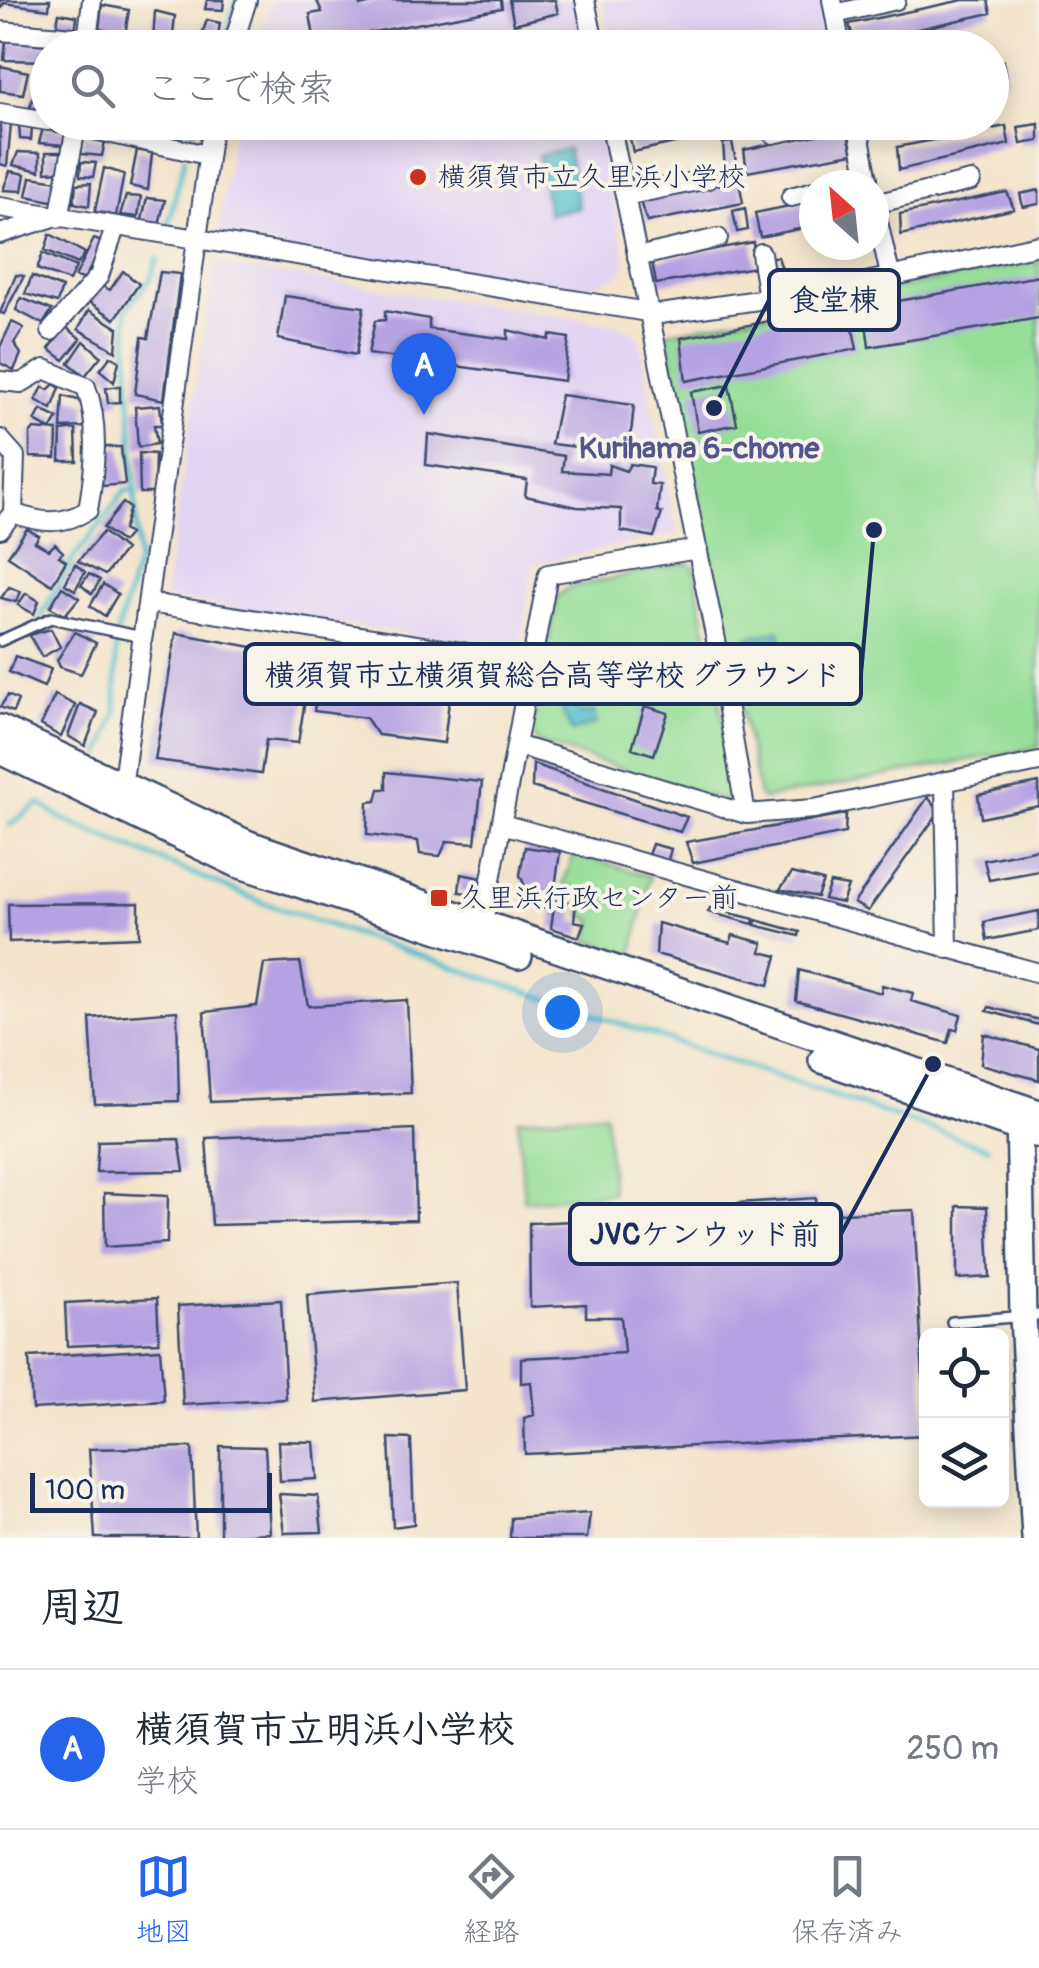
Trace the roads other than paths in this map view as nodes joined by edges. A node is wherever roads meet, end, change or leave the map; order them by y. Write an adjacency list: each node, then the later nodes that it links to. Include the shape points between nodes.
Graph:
1 (92, 0): 6 (street)
2 (246, 0): 7 (street)
3 (585, 0): 8 (street)
4 (896, 0): 5 (street)
5 (833, 7)
6 (88, 30)
7 (237, 30)
8 (591, 30)
9 (0, 31): 10 (street)
10 (30, 35)
11 (0, 114): 12 (street)
12 (30, 118)
13 (68, 140): 27 (street)
14 (140, 140): 18 (street)
15 (210, 140): 18 (street)
16 (615, 140): 23 (street)
17 (861, 140): 19 (street)
18 (206, 155): 31 (street)
19 (867, 170)
20 (708, 179): 23 (street)
21 (972, 181): 25 (street)
22 (799, 194): 24 (street)
23 (624, 196): 34 (street)
24 (791, 196)
25 (889, 200)
26 (0, 207): 27 (street)
27 (56, 218): 28 (street); 29 (street)
28 (115, 228): 31 (street); 39 (street, via 99,276)
29 (0, 234)
30 (718, 238): 34 (street)
31 (194, 242): 38 (street); 45 (street)
32 (1039, 245): 36 (street)
33 (761, 253): 37 (street)
34 (637, 257): 38 (street)
35 (887, 260): 36 (street)
36 (891, 279): 37 (street)
37 (768, 298): 38 (street)
38 (648, 311): 44 (street)
39 (51, 331)
40 (0, 381): 42 (street, via 20,383 45,369 86,387 94,408 88,510 68,522)
41 (0, 439): 42 (street, via 14,456)
42 (13, 513): 43 (street)
43 (0, 529)
44 (698, 548): 48 (street, via 548,574); 54 (street)
45 (149, 603): 46 (street); 48 (street)
46 (142, 637): 47 (lane, via 51,618); 53 (street)
47 (0, 642)
48 (532, 662): 49 (street)
49 (516, 745): 54 (street); 55 (street)
50 (4, 746): 53 (street)
51 (1039, 762): 52 (street)
52 (945, 782): 54 (street); 57 (street)
53 (121, 797): 56 (street)
54 (746, 814)
55 (502, 824): 56 (street); 57 (street)
56 (481, 934): 59 (street)
57 (948, 949): 58 (street)
58 (1039, 973)
59 (1029, 1121): 60 (street)
60 (1031, 1316): 61 (lane); 62 (street)
61 (952, 1322)
62 (1035, 1538)

